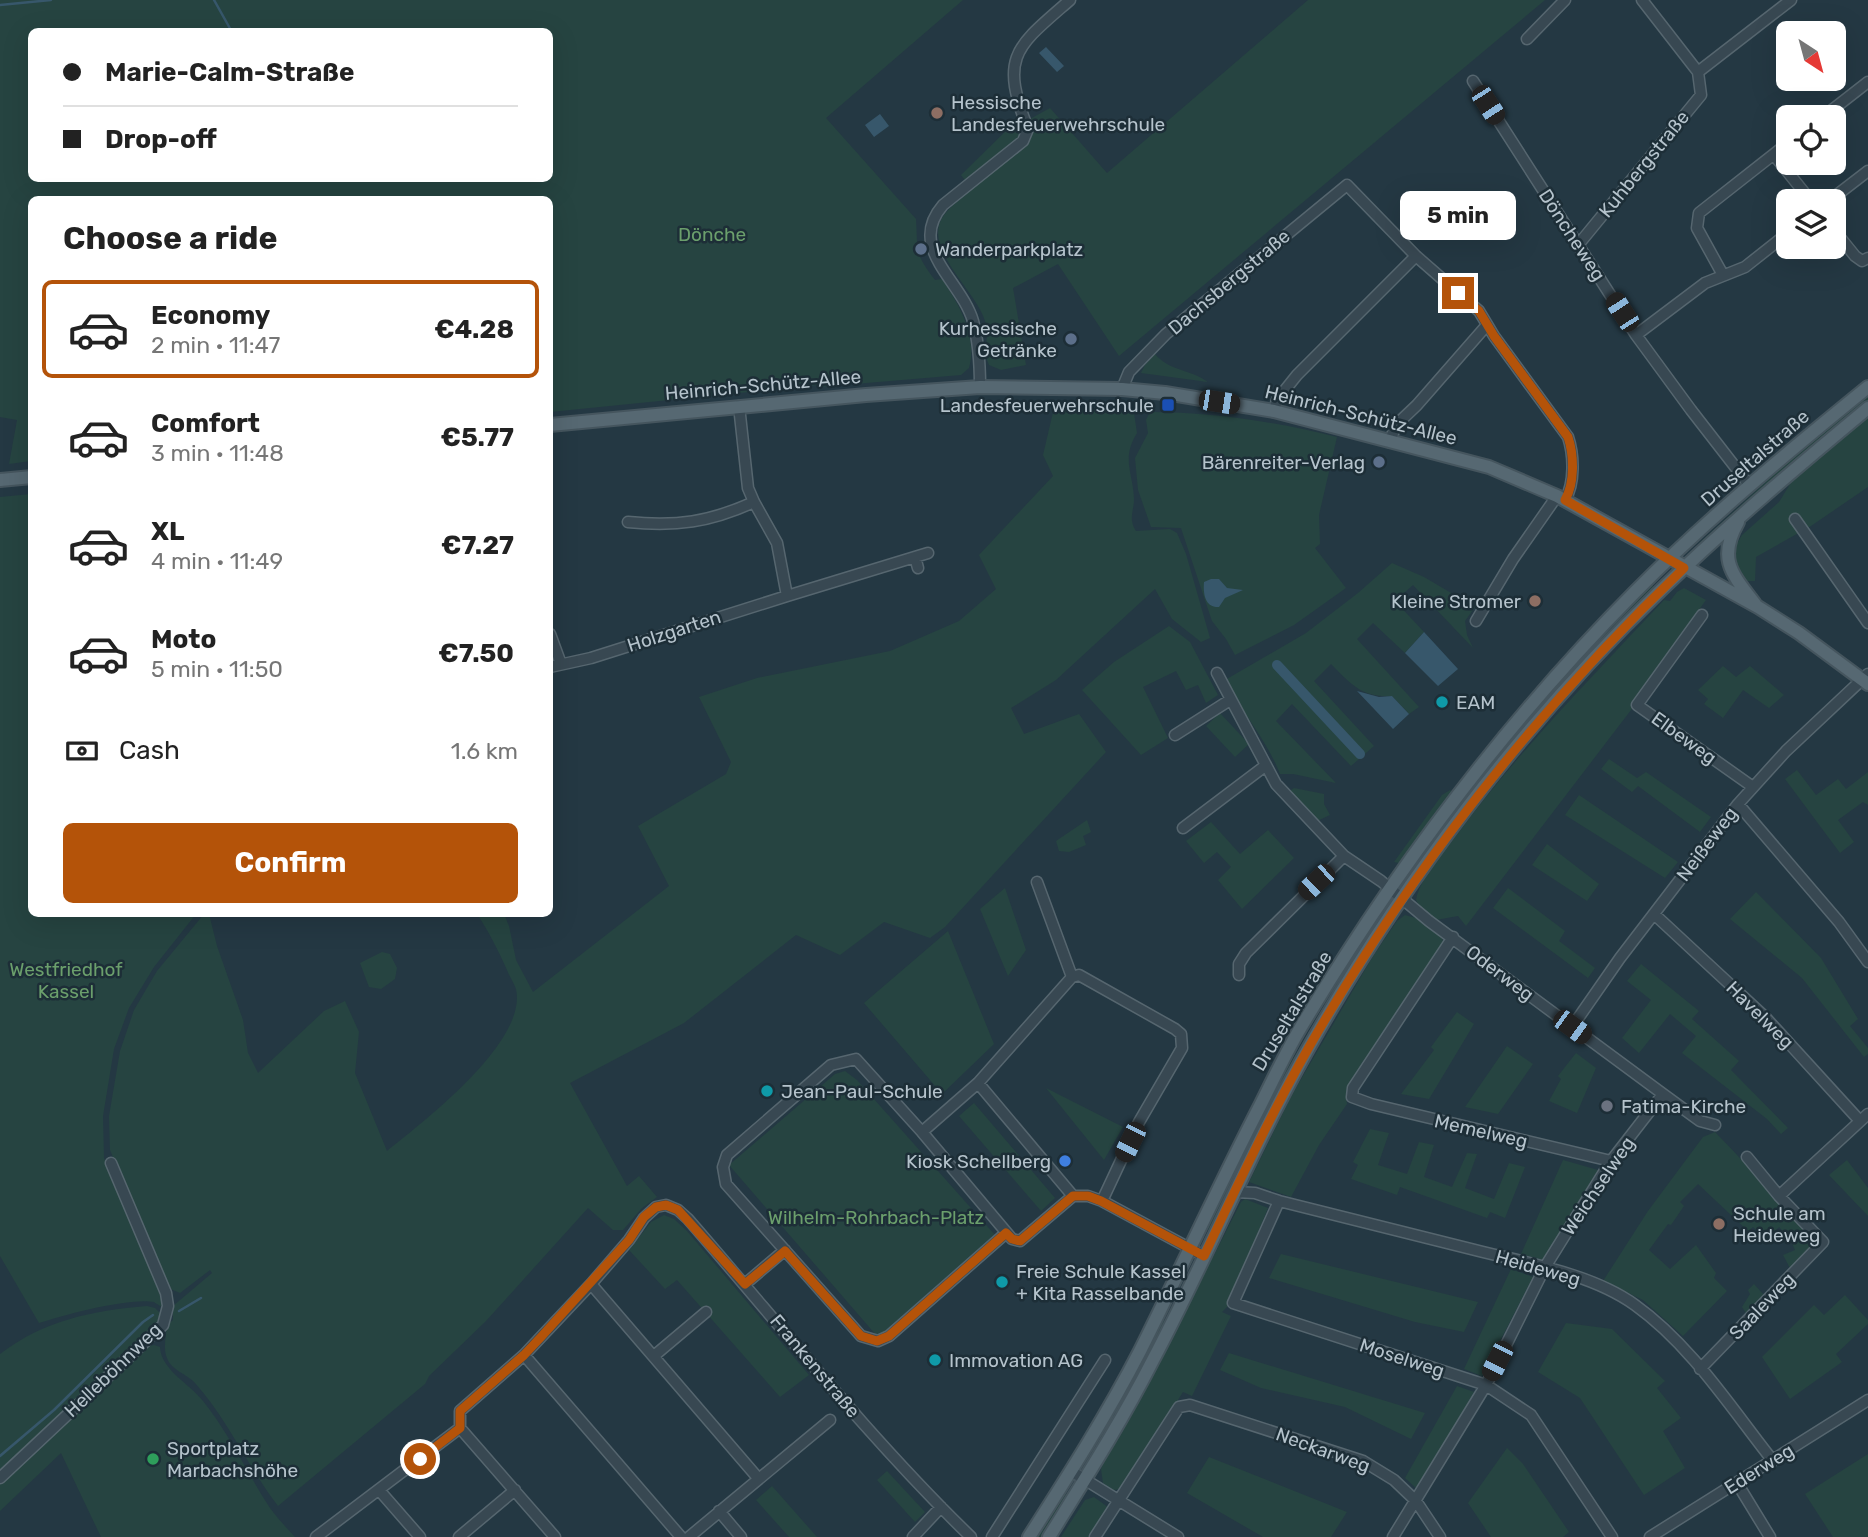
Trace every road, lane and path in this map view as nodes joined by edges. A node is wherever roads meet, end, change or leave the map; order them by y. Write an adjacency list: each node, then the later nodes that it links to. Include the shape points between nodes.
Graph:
1 (1070, 0): 23 (street, via 1016,53 1013,83 1026,135 943,205 930,228 932,250 973,321)
2 (1565, 0): 5 (street)
3 (1642, 0): 6 (street)
4 (1791, 0): 6 (street)
5 (1527, 39)
6 (1698, 72): 17 (street, Kuhbergstraße, via 1701,95)
7 (1472, 81): 17 (street, Döncheweg)
8 (1868, 82): 9 (street)
9 (1838, 105)
10 (1776, 153): 11 (street)
11 (1773, 155): 13 (street); 20 (street, via 1699,213 1697,228)
12 (1868, 171): 14 (street)
13 (1801, 189)
14 (1845, 189)
15 (1776, 242): 20 (street, via 1745,267)
16 (1846, 245): 19 (street, via 1862,261)
17 (1578, 246): 22 (street, Döncheweg)
18 (1416, 256): 21 (street, via 1479,311); 25 (street, Dachsbergstraße, via 1347,185 1166,334 1129,372); 28 (street, via 1297,375)
19 (1868, 258)
20 (1723, 275): 22 (street, via 1705,283)
21 (1488, 325): 30 (street, via 1397,424); 34 (street, via 1572,446 1571,490)
22 (1636, 335): 33 (street, Döncheweg)
23 (980, 387): 25 (main road, Heinrich-Schütz-Allee); 26 (main road, Heinrich-Schütz-Allee)
24 (1868, 387): 33 (main road, Druseltalstraße)
25 (1122, 389): 28 (main road, Heinrich-Schütz-Allee)
26 (739, 406): 29 (main road, Heinrich-Schütz-Allee); 35 (street, via 748,488)
27 (1868, 408): 36 (main road, Druseltalstraße)
28 (1274, 411): 30 (main road, Heinrich-Schütz-Allee)
29 (553, 425)
30 (1389, 442): 34 (main road, Heinrich-Schütz-Allee, via 1489,467)
31 (28, 477): 32 (main road)
32 (0, 480)
33 (1750, 486): 40 (main road, Druseltalstraße)
34 (1561, 498): 40 (main road, Heinrich-Schütz-Allee); 45 (street, via 1513,559)
35 (754, 502): 38 (street, via 692,523); 42 (street, via 777,543)
36 (1743, 514): 41 (main road, Druseltalstraße); 43 (main road, via 1727,550 1728,565)
37 (1795, 519): 46 (street)
38 (628, 522)
39 (928, 553): 42 (street, Holzgarten, via 916,562)
40 (1669, 559): 41 (main road); 60 (main road, Druseltalstraße, via 1530,707 1454,799)
41 (1684, 568): 43 (main road); 61 (main road, Druseltalstraße, via 1591,662 1513,751)
42 (787, 596): 48 (street, Holzgarten)
43 (1758, 607): 51 (main road)
44 (1702, 615): 55 (street, Elbeweg, via 1637,705)
45 (1476, 621)
46 (1868, 623)
47 (553, 642): 48 (street)
48 (561, 664): 49 (street, Holzgarten)
49 (553, 666)
50 (1217, 673): 52 (street, Oderweg)
51 (1866, 678): 55 (street, Neißeweg)
52 (1230, 700): 53 (street); 54 (street, Oderweg)
53 (1175, 735)
54 (1265, 766): 57 (street); 58 (street, Oderweg, via 1276,784)
55 (1753, 787): 56 (street, Neißeweg)
56 (1738, 804): 62 (street, Neißeweg); 64 (street)
57 (1183, 828)
58 (1344, 856): 60 (street, Oderweg); 65 (street, via 1246,953)
59 (1037, 882): 66 (street)
60 (1390, 888): 61 (street, Oderweg); 82 (main road, Druseltalstraße, via 1300,1029)
61 (1402, 898): 63 (street, Oderweg); 76 (main road, Druseltalstraße, via 1309,1048)
62 (1654, 914): 67 (street, Neißeweg); 70 (street, Havelweg)
63 (1453, 937): 67 (street, Oderweg); 74 (street, Memelweg, via 1353,1088 1352,1097)
64 (1868, 962)
65 (1239, 975)
66 (1072, 976): 68 (street); 79 (street, via 1079,975 1175,1029 1182,1040 1182,1048)
67 (1572, 1027): 69 (street, Oderweg)
68 (978, 1083): 72 (street); 77 (street)
69 (1663, 1094): 71 (street, Oderweg, via 1700,1121); 74 (street, Weichselweg)
70 (1864, 1117): 78 (street)
71 (1715, 1125)
72 (922, 1132): 81 (street); 83 (street, via 856,1059 831,1065 727,1155 723,1167 726,1184)
73 (1747, 1157): 78 (street)
74 (1611, 1161): 85 (street, Weichselweg)
75 (111, 1163): 99 (street, Helleböhnweg, via 166,1293 163,1325)
76 (1235, 1192): 80 (street, Heideweg, via 1255,1192); 84 (main road, Druseltalstraße)
77 (1073, 1196): 79 (street); 81 (street, via 1020,1241)
78 (1779, 1196): 92 (street, Saaleweg, via 1823,1242)
79 (1101, 1201): 82 (street)
80 (1279, 1201): 85 (street, Heideweg); 93 (street, Moselweg, via 1233,1303)
81 (1006, 1233): 83 (street, via 889,1336 877,1341 861,1336)
82 (1190, 1248): 84 (street); 98 (main road, Druseltalstraße, via 1138,1353)
83 (785, 1251): 87 (street)
84 (1204, 1256): 101 (main road, Druseltalstraße, via 1153,1361)
85 (1545, 1267): 92 (street, Heideweg, via 1624,1297); 93 (street, Weichselweg)
86 (591, 1284): 87 (street, Frankenstraße, via 644,1217 666,1205 678,1210); 89 (street); 90 (street)
87 (745, 1284): 107 (street, Frankenstraße)
88 (706, 1312): 90 (street)
89 (524, 1355): 96 (street, via 460,1411); 113 (street)
90 (655, 1355): 100 (street)
91 (1105, 1360): 118 (street)
92 (1700, 1369): 97 (street, Heideweg)
93 (1486, 1385): 106 (street, Weichselweg); 125 (street, Moselweg, via 1531,1415)
94 (1868, 1400): 97 (street, Ederweg)
95 (830, 1420): 100 (street)
96 (460, 1428): 103 (street); 104 (street)
97 (1773, 1461): 102 (street, Ederweg)
98 (1071, 1471): 101 (street); 119 (main road, Druseltalstraße)
99 (0, 1478)
100 (758, 1478): 108 (street)
101 (1085, 1479): 105 (street); 120 (main road, Druseltalstraße)
102 (1737, 1483): 126 (street, Ederweg); 127 (street)
103 (379, 1490): 109 (street); 110 (street)
104 (515, 1490): 111 (street); 112 (street)
105 (1120, 1501): 106 (street, Neckarweg, via 1179,1407 1189,1405 1363,1461 1394,1480); 121 (street); 122 (street)
106 (1416, 1501): 123 (street, Weichselweg); 124 (street, Neckarweg)
107 (940, 1507): 116 (street); 117 (street, Frankenstraße)
108 (719, 1511): 114 (street); 115 (street)
109 (316, 1537)
110 (421, 1537)
111 (459, 1537)
112 (555, 1537)
113 (681, 1537)
114 (689, 1537)
115 (741, 1537)
116 (913, 1537)
117 (971, 1537)
118 (992, 1537)
119 (1029, 1537)
120 (1049, 1537)
121 (1096, 1537)
122 (1178, 1537)
123 (1394, 1537)
124 (1440, 1537)
125 (1612, 1537)
126 (1650, 1537)
127 (1770, 1537)

